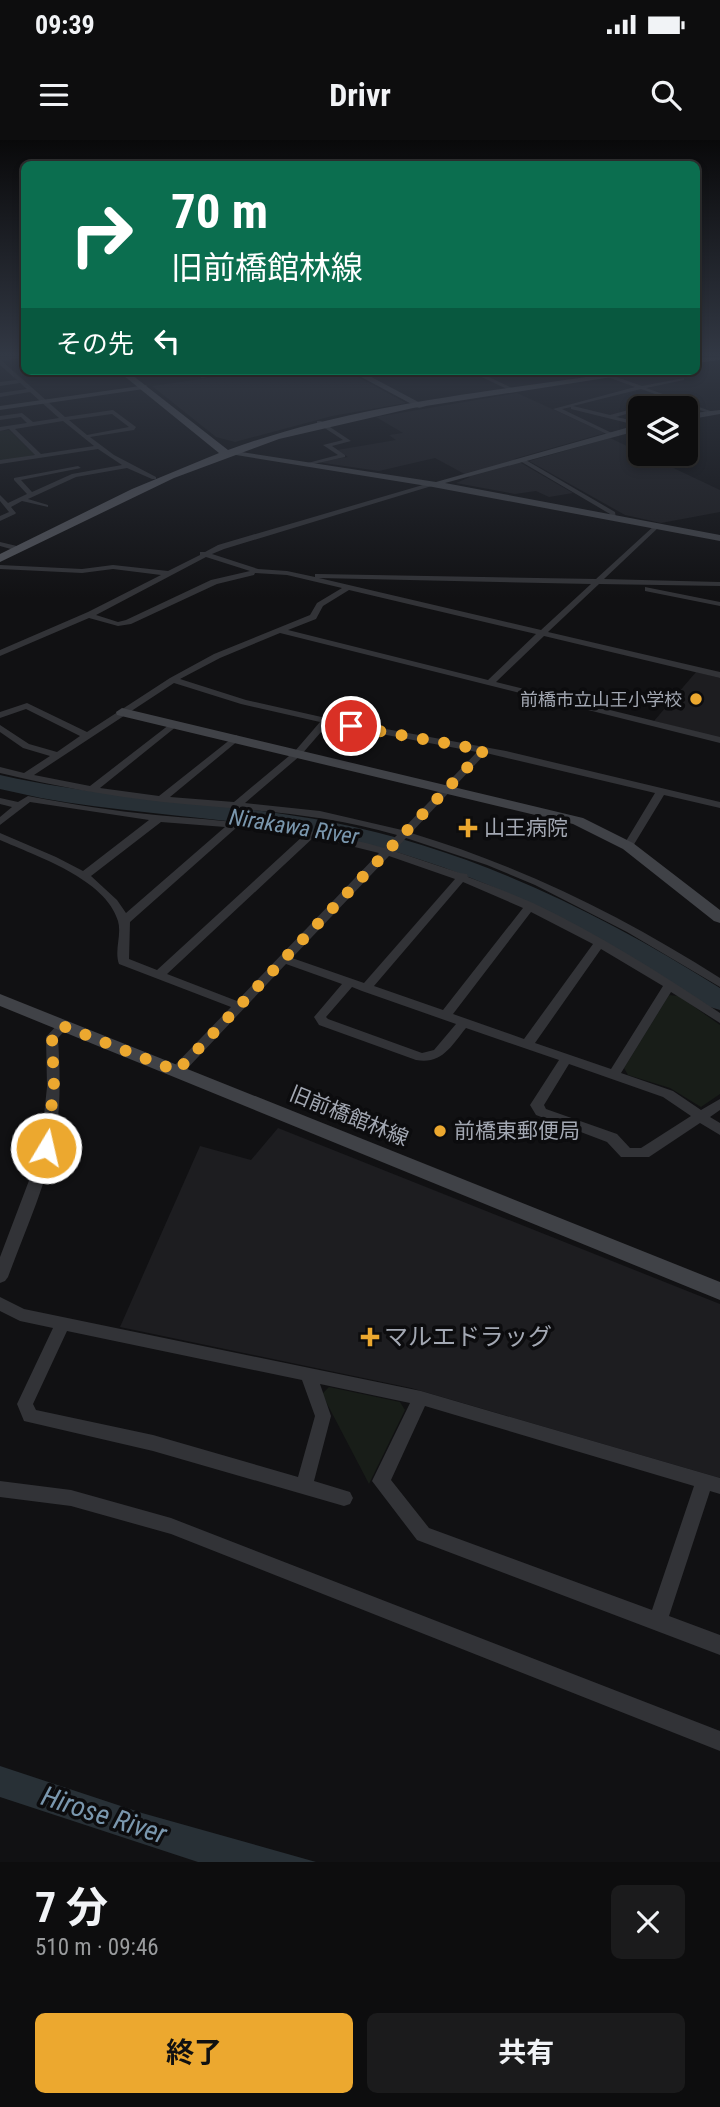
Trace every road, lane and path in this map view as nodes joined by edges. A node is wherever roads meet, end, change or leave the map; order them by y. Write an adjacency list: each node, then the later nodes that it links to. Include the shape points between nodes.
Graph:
1 (20, 437): 9 (street)
2 (89, 437): 7 (street)
3 (206, 437): 8 (main road)
4 (275, 437): 8 (main road)
5 (342, 437): 12 (street, via 348,441 326,445 343,456)
6 (604, 437): 10 (street)
7 (100, 447): 9 (street); 13 (street)
8 (224, 452): 12 (street); 15 (main road); 26 (main road)
9 (40, 456): 11 (street)
10 (522, 460): 16 (street); 22 (street, via 613,513)
11 (0, 462)
12 (306, 465): 16 (street)
13 (126, 466): 14 (street); 15 (street)
14 (87, 473): 17 (street); 17 (street, via 81,468 16,479)
15 (155, 478): 26 (main road)
16 (433, 484): 22 (street); 27 (street)
17 (31, 494): 19 (street)
18 (0, 498): 20 (street)
19 (21, 499): 20 (street); 21 (street)
20 (7, 506): 23 (street, via 13,513)
21 (46, 506)
22 (613, 518): 24 (street)
23 (0, 519)
24 (657, 526): 25 (street); 33 (street)
25 (720, 538)
26 (7, 548): 28 (main road)
27 (201, 555): 30 (street); 31 (street); 32 (street, via 257,571)
28 (0, 559)
29 (0, 567): 30 (street, via 113,567)
30 (167, 573): 38 (street)
31 (251, 573): 32 (street); 38 (street, via 214,582 128,622 118,624)
32 (296, 576): 33 (street); 36 (street)
33 (597, 582): 34 (street); 40 (street)
34 (628, 583): 35 (street); 37 (street)
35 (720, 584)
36 (346, 589): 39 (street, via 320,605 313,617); 40 (street)
37 (720, 604)
38 (88, 615): 41 (street)
39 (281, 631): 43 (street, via 217,656); 44 (street)
40 (541, 634): 42 (street); 44 (street)
41 (0, 653)
42 (720, 675)
43 (173, 680): 45 (street); 47 (street)
44 (489, 683): 52 (street)
45 (122, 712): 48 (street); 50 (street)
46 (0, 715): 50 (street, via 27,706)
47 (327, 721): 53 (street); 54 (street)
48 (174, 724): 51 (street); 59 (street)
49 (0, 728): 55 (street, via 26,746)
50 (85, 735): 55 (street)
51 (236, 738): 54 (street); 61 (street)
52 (720, 740)
53 (484, 750): 58 (street); 60 (street)
54 (299, 753): 58 (street); 65 (street)
55 (57, 755): 57 (street)
56 (0, 770): 57 (street)
57 (26, 776): 59 (street)
58 (449, 788): 71 (street); 72 (street, via 578,821)
59 (90, 790): 61 (street)
60 (660, 793): 63 (street); 72 (street)
61 (161, 799): 65 (street)
62 (0, 801): 64 (street)
63 (720, 805)
64 (20, 806): 66 (street, via 28,799); 67 (street)
65 (235, 806): 71 (street, via 340,818)
66 (159, 818): 68 (street); 74 (street)
67 (0, 822)
68 (234, 824): 69 (street); 78 (street)
69 (310, 835): 73 (street); 81 (street)
70 (0, 836): 74 (street)
71 (404, 836): 73 (street); 83 (street, via 532,879 668,948)
72 (628, 846): 77 (street)
73 (389, 852): 75 (street); 80 (street)
74 (84, 876): 78 (street, via 103,891)
75 (463, 876): 76 (street); 85 (street)
76 (530, 906): 79 (street); 88 (street)
77 (720, 918)
78 (125, 920): 81 (street, via 123,961)
79 (600, 942): 84 (street); 92 (street)
80 (284, 959): 82 (street); 87 (street)
81 (160, 974): 87 (street)
82 (350, 982): 85 (street); 90 (street, via 320,1017 323,1022 421,1058 438,1054)
83 (720, 983)
84 (670, 984): 89 (street); 95 (street)
85 (366, 988): 88 (street)
86 (0, 1000): 91 (street, 旧前橋館林線)
87 (237, 1005): 94 (street)
88 (446, 1015): 90 (street)
89 (720, 1019)
90 (465, 1021): 92 (street)
91 (63, 1026): 94 (street, 旧前橋館林線); 99 (street, via 52,1037 54,1087 44,1153)
92 (528, 1043): 93 (street)
93 (567, 1057): 95 (street); 97 (street, via 537,1105 541,1112 612,1138 626,1153 644,1153)
94 (177, 1071): 100 (street, 旧前橋館林線)
95 (614, 1073): 97 (street, via 668,1094)
96 (720, 1104): 97 (street)
97 (702, 1117): 98 (street)
98 (720, 1130)
99 (0, 1277)
100 (720, 1291)
101 (0, 1303): 102 (street, via 20,1315)
102 (63, 1324): 103 (street); 106 (street, via 25,1404 30,1416 153,1443)
103 (308, 1375): 104 (street); 106 (street, via 323,1416)
104 (421, 1398): 105 (street); 109 (street, via 381,1481 423,1534)
105 (712, 1484): 109 (street)
106 (304, 1486): 108 (street)
107 (0, 1489): 111 (street, via 71,1499 171,1526)
108 (344, 1498)
109 (658, 1621): 110 (street)
110 (720, 1645)
111 (720, 1741)

